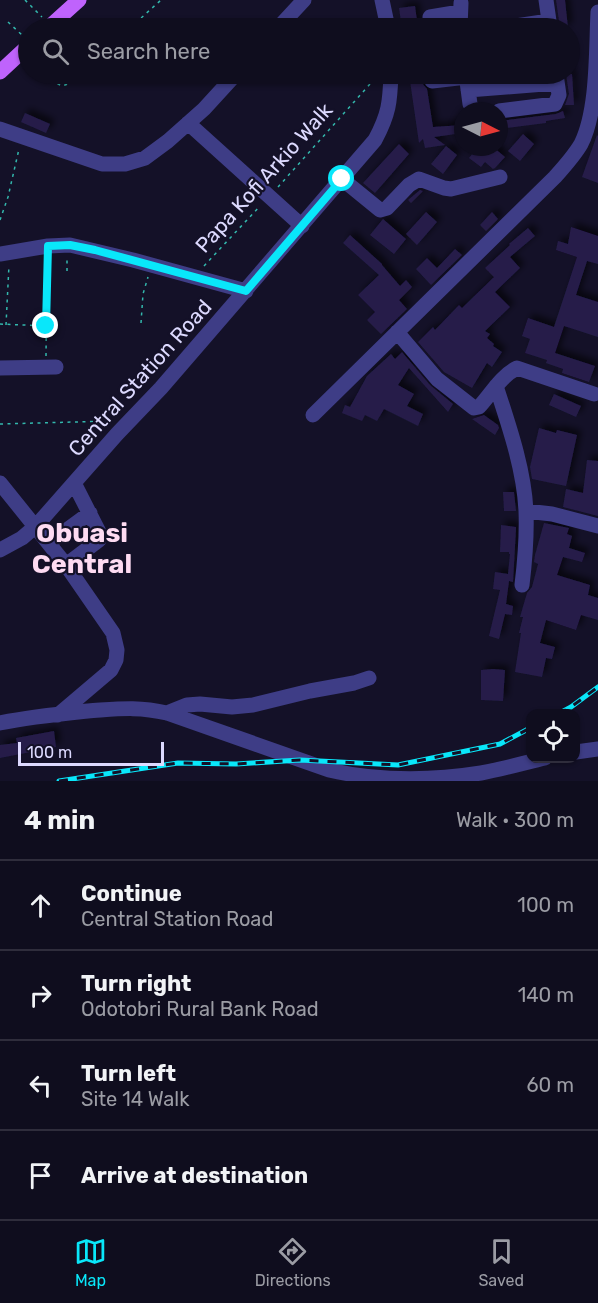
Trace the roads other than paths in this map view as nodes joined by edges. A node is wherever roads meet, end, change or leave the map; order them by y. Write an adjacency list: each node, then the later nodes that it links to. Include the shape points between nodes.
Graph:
1 (79, 0): 8 (main road)
2 (304, 0): 9 (street)
3 (382, 0): 10 (street)
4 (546, 0): 11 (street)
5 (463, 4): 7 (street)
6 (598, 12): 27 (street, via 593,105 581,143 555,177)
7 (430, 17)
8 (59, 18)
9 (287, 18)
10 (386, 18)
11 (548, 18)
12 (18, 50): 13 (main road)
13 (0, 72)
14 (227, 84): 20 (street)
15 (391, 84): 23 (street, Central Station Road, via 385,122)
16 (467, 84): 18 (street)
17 (558, 84): 19 (street, via 555,104)
18 (470, 102)
19 (508, 110)
20 (188, 123): 21 (street, via 145,158 125,164 102,164); 24 (street)
21 (0, 129)
22 (500, 177): 23 (street, via 451,189 419,179 380,210)
23 (342, 179): 24 (street, Central Station Road)
24 (302, 226): 26 (street, Central Station Road)
25 (5, 253): 26 (street, via 70,245)
26 (246, 291): 34 (street, Central Station Road)
27 (397, 332): 30 (street, via 437,379 474,408 480,407); 32 (street)
28 (50, 367): 29 (street)
29 (0, 368)
30 (496, 386): 31 (street, via 518,368); 35 (street, via 522,481)
31 (594, 394)
32 (313, 415)
33 (0, 483): 37 (street)
34 (74, 483): 36 (street); 37 (street, Central Station Road)
35 (526, 511): 38 (street); 42 (street)
36 (90, 513): 39 (street); 41 (street, via 99,540)
37 (36, 526): 39 (street); 40 (street, Central Station Road)
38 (598, 526)
39 (50, 543): 41 (street)
40 (0, 550)
41 (66, 565): 45 (street, via 113,633 117,650 111,670)
42 (522, 585)
43 (369, 678): 44 (street, via 253,705 187,705)
44 (167, 713): 45 (street, via 133,708); 50 (street)
45 (58, 714): 46 (street)
46 (0, 723)
47 (598, 749): 48 (street)
48 (580, 751)
49 (526, 763): 50 (street, via 411,781 351,776)
50 (315, 765): 51 (street)
51 (325, 781)

